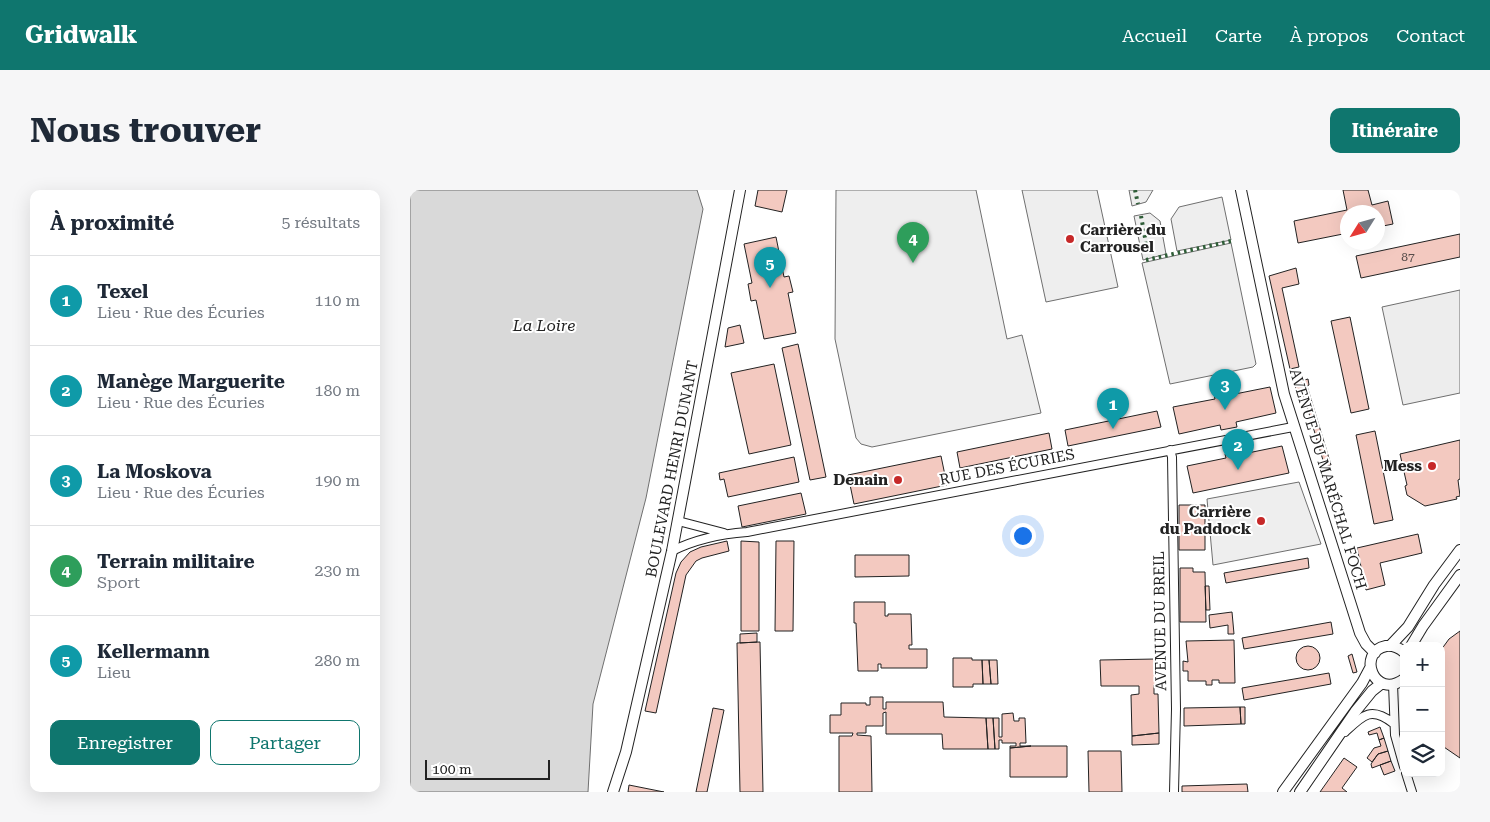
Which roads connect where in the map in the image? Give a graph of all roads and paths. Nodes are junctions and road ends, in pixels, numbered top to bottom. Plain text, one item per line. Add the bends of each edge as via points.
1 (740, 190) edge
2 (1241, 190) edge
3 (1294, 427) junction
4 (1170, 450) junction
5 (678, 520) junction
6 (726, 534) junction
7 (1460, 550) edge
8 (672, 551) junction
9 (1460, 575) edge
10 (1413, 642) edge
11 (1390, 646) junction
12 (1400, 649) edge
13 (1375, 653) junction
14 (1370, 668) junction
15 (1400, 681) edge
16 (1382, 683) junction
17 (1393, 684) junction
18 (1393, 723) junction
19 (1334, 742) junction
20 (626, 752) junction
21 (1400, 755) edge
22 (1407, 777) edge
23 (613, 792) edge
24 (621, 792) edge
25 (1174, 792) edge
26 (1283, 792) edge
27 (1300, 792) edge
28 (1412, 792) edge

1 - 5 main road, BOULEVARD HENRI DUNANT
2 - 3 main road, AVENUE DU MARÉCHAL FOCH via 1276,361
3 - 4 street, RUE DES ÉCURIES
3 - 13 main road, AVENUE DU MARÉCHAL FOCH via 1360,633
4 - 6 street, RUE DES ÉCURIES
4 - 25 street, AVENUE DU BREIL via 1176,709
5 - 6 street, RUE DES ÉCURIES
5 - 8 main road, BOULEVARD HENRI DUNANT
6 - 8 street, RUE DES ÉCURIES via 692,542
7 - 11 main road via 1408,627
8 - 20 main road, BOULEVARD HENRI DUNANT
9 - 10 main road
11 - 12 main road
11 - 13 main road
13 - 14 main road
14 - 16 main road
14 - 26 main road
15 - 17 main road
16 - 17 main road
16 - 19 main road via 1365,699
17 - 18 street
18 - 19 street via 1381,714 1369,714
18 - 21 street
19 - 27 main road
20 - 23 main road
20 - 24 main road
22 - 28 street

